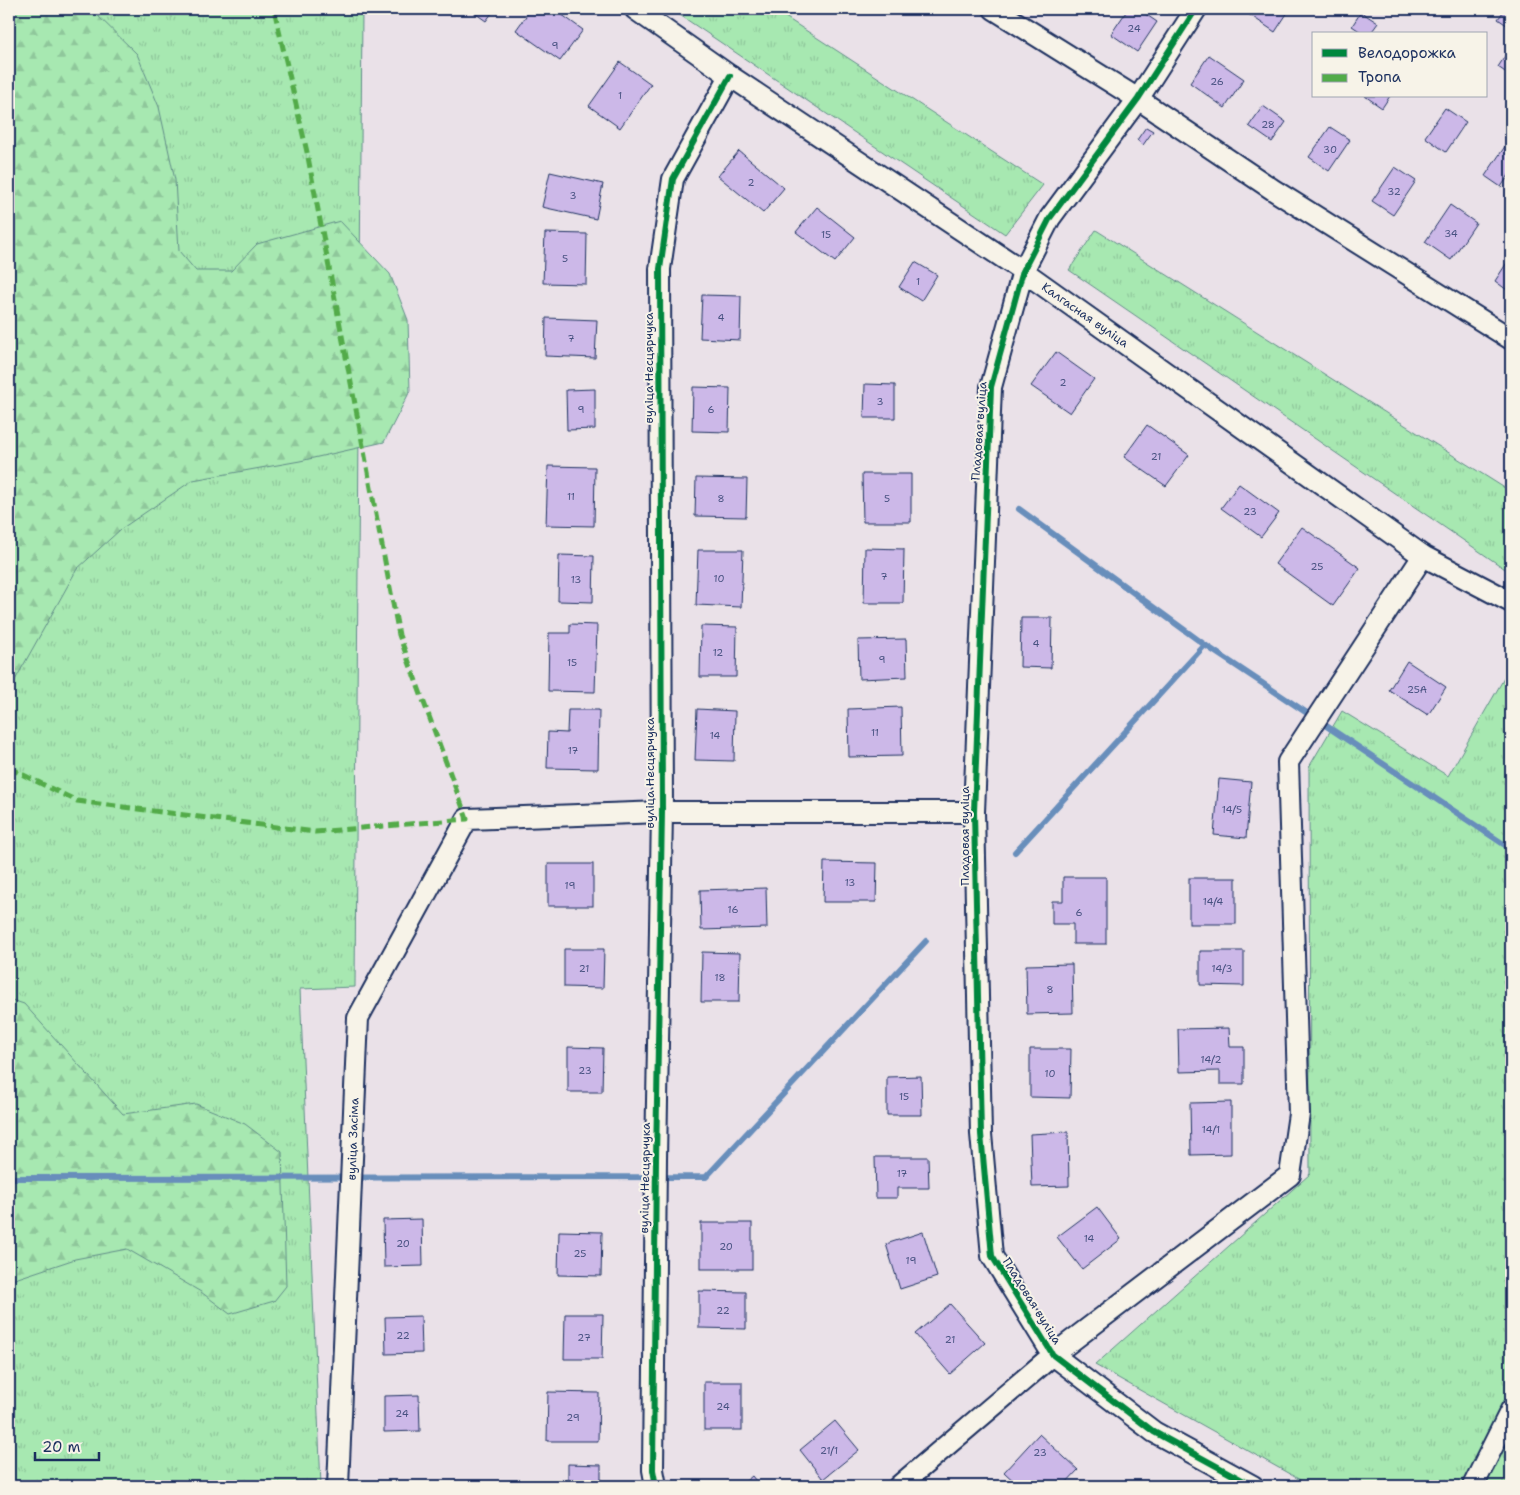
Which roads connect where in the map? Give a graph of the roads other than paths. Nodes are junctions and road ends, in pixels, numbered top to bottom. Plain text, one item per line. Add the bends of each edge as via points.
1 (635, 9) edge
2 (994, 9) edge
3 (1196, 9) edge
4 (730, 76) junction
5 (1138, 100) junction
6 (1022, 271) junction
7 (1511, 339) edge
8 (1423, 556) junction
9 (1511, 602) edge
10 (662, 812) junction
11 (974, 812) junction
12 (1053, 1355) junction
13 (1511, 1410) edge
14 (338, 1486) edge
15 (656, 1486) edge
16 (899, 1486) edge
17 (1253, 1486) edge
18 (1473, 1486) edge

1 - 4 street, Калгасная вуліца
2 - 5 street
3 - 5 street, Пладовая вуліца
4 - 6 street, Калгасная вуліца
4 - 10 street, вуліца Несцярчука via 673,179 660,269
5 - 6 street, Пладовая вуліца via 1050,218
5 - 7 street
6 - 8 street, Калгасная вуліца
6 - 11 street, Пладовая вуліца via 990,387
8 - 9 street, Калгасная вуліца
8 - 12 street via 1288,762 1299,1114 1290,1174
10 - 11 street
10 - 14 street, вуліца Засіма via 467,819 358,1018
10 - 15 street, вуліца Несцярчука via 653,1470
11 - 12 street, Пладовая вуліца via 982,1134 992,1256
12 - 16 street
12 - 17 street, Пладовая вуліца via 1154,1432
13 - 18 street

